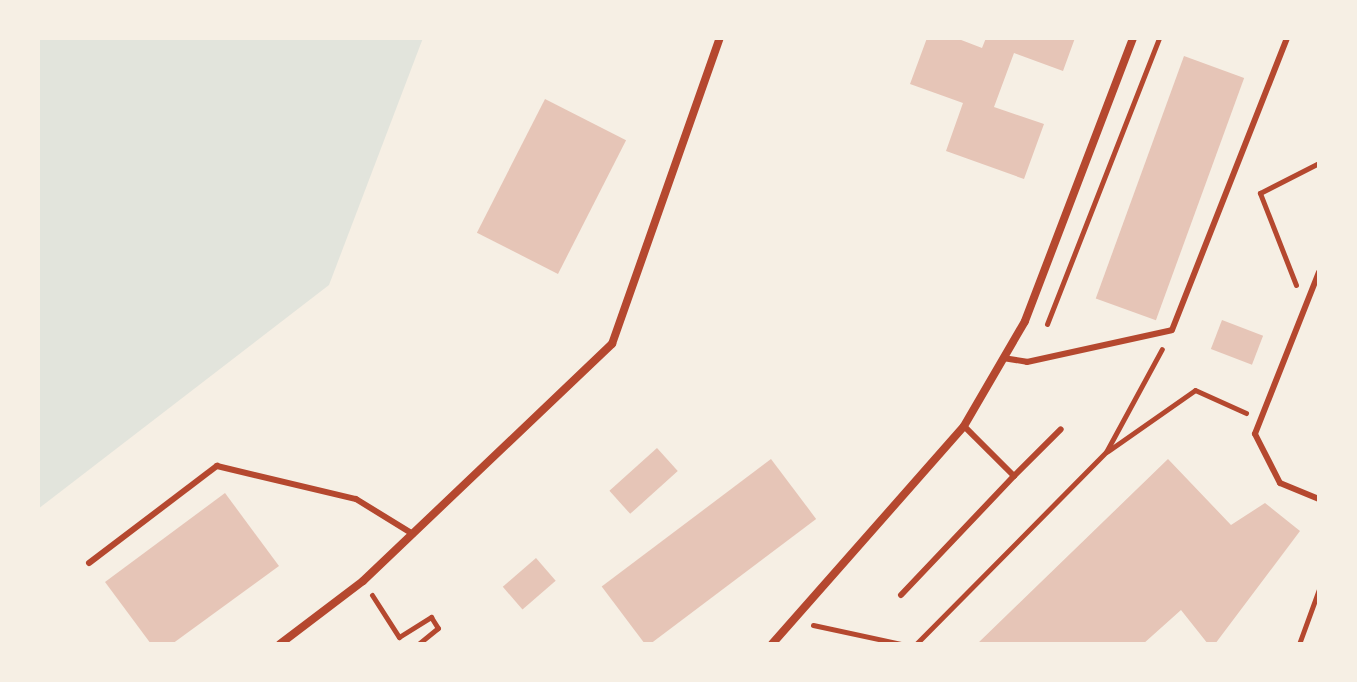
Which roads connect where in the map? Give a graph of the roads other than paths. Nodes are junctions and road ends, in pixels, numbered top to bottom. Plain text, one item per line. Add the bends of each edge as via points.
1 (720, 38) edge
2 (1133, 38) edge
3 (1287, 38) edge
4 (1319, 272) edge
5 (1003, 358) junction
6 (964, 426) junction
7 (1061, 429) dead end
8 (1014, 476) junction
9 (1319, 499) edge
10 (413, 534) junction
11 (89, 563) dead end
12 (901, 595) dead end
13 (280, 644) edge
14 (772, 644) edge

1 - 10 street via 612,344
2 - 5 street via 1025,321
3 - 5 lane via 1172,330 1027,362
4 - 9 lane via 1255,434 1280,483
5 - 6 street
6 - 8 lane
6 - 14 street
7 - 8 lane
8 - 12 lane
10 - 11 lane via 356,499 217,466
10 - 13 street via 363,581

